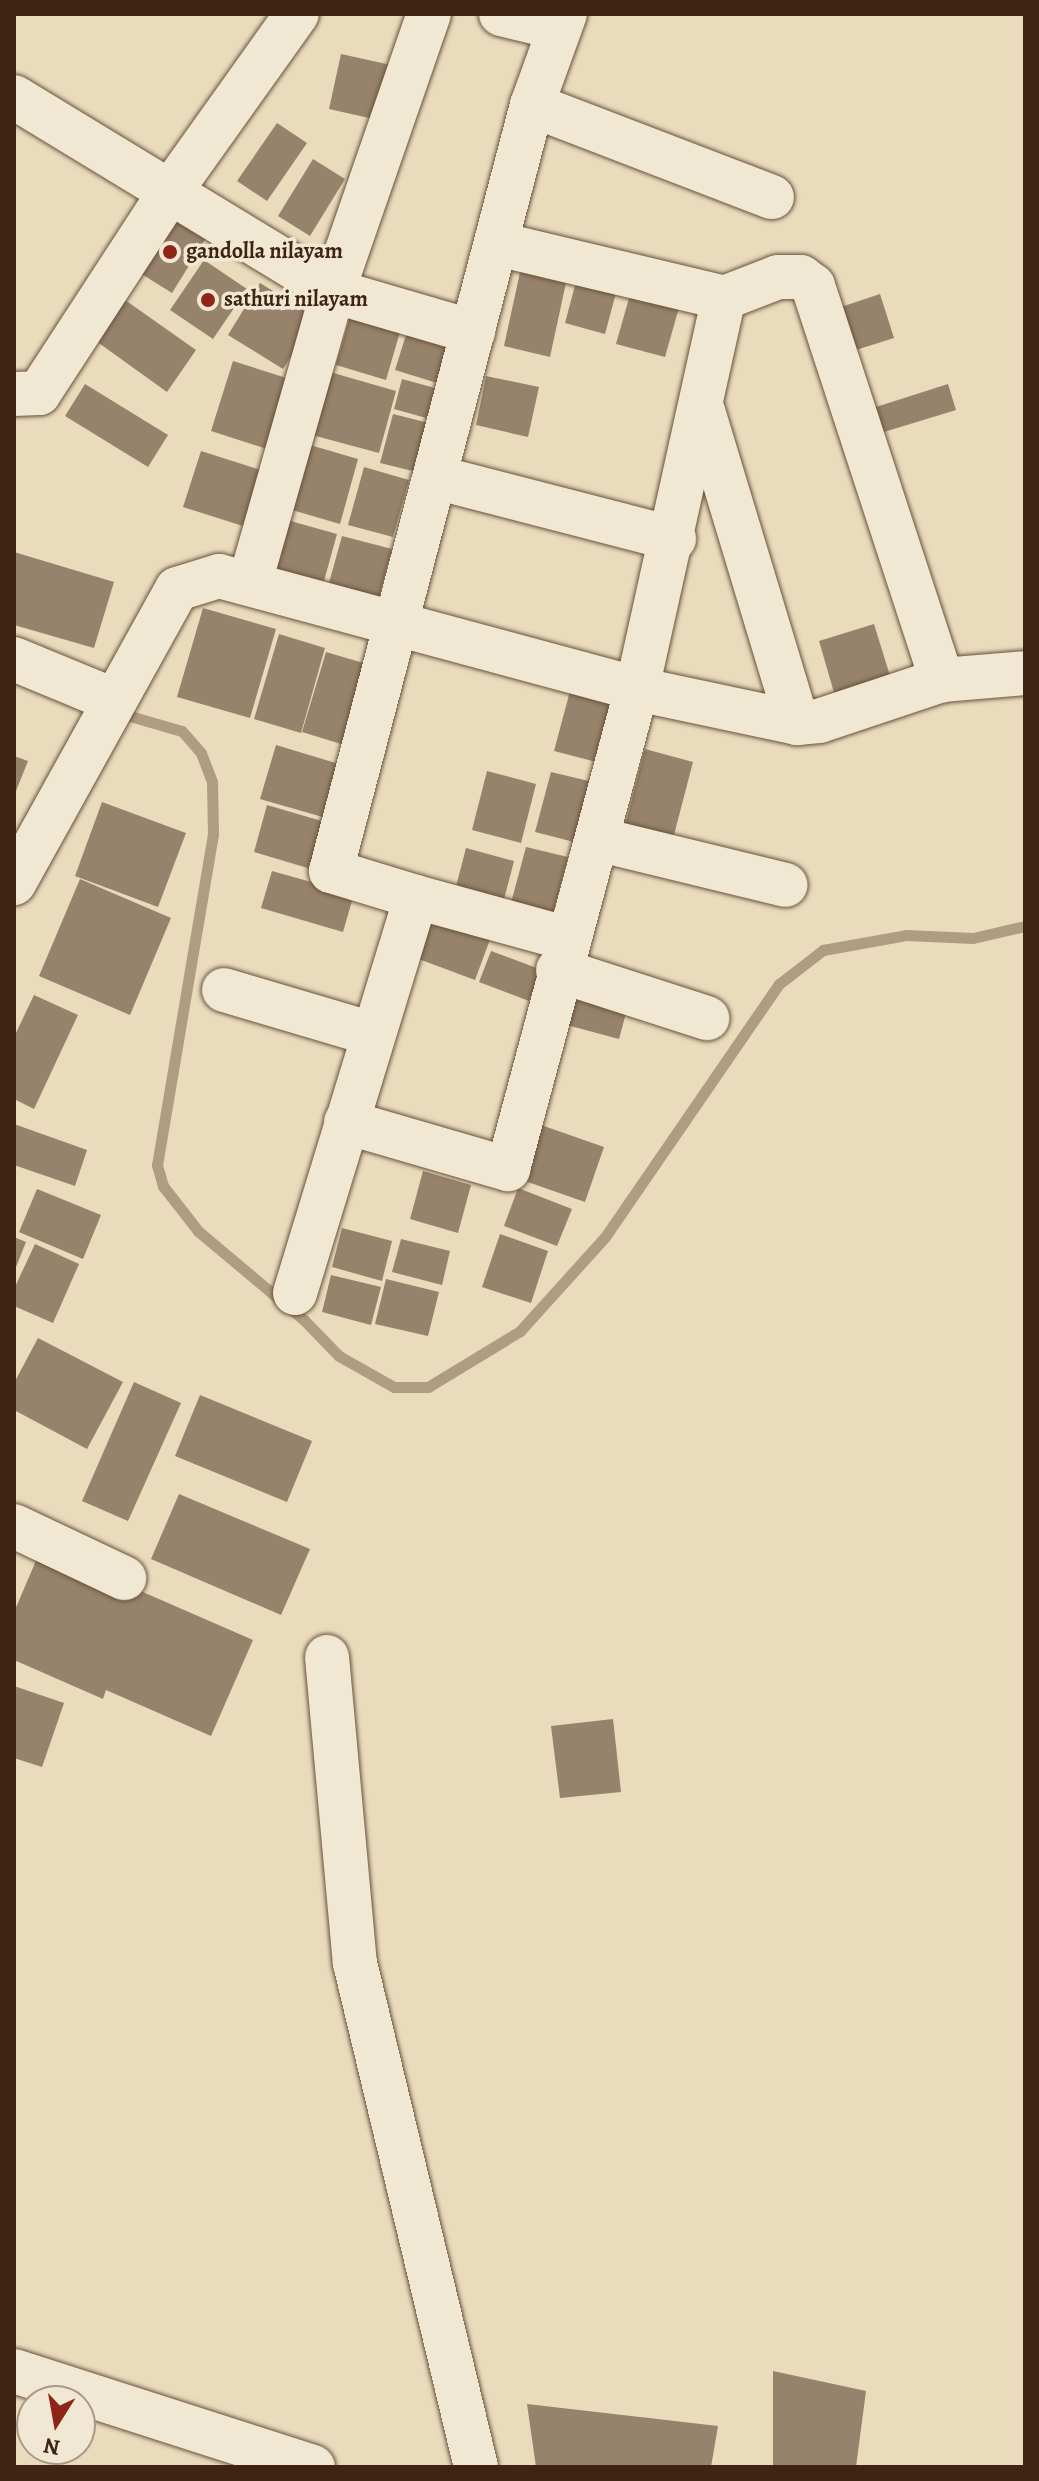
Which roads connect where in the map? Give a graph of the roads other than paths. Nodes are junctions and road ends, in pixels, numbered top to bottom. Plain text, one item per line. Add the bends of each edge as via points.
1 (297, 14) edge
2 (429, 14) edge
3 (501, 14) edge
4 (562, 21) edge
5 (14, 97) edge
6 (532, 105) junction
7 (172, 189) junction
8 (772, 197) dead end
9 (498, 244) junction
10 (333, 291) junction
11 (724, 298) junction
12 (473, 332) junction
13 (14, 394) edge
14 (702, 407) junction
15 (435, 477) junction
16 (674, 539) junction
17 (250, 582) junction
18 (393, 623) junction
19 (14, 659) edge
20 (1025, 673) edge
21 (942, 680) junction
22 (637, 689) junction
23 (113, 700) junction
24 (797, 723) junction
25 (597, 839) junction
26 (14, 883) edge
27 (785, 885) dead end
28 (416, 897) junction
29 (564, 954) junction
30 (224, 990) dead end
31 (707, 1018) dead end
32 (373, 1034) junction
33 (346, 1122) junction
34 (295, 1293) dead end
35 (14, 1526) edge
36 (124, 1578) dead end
37 (327, 1657) dead end
38 (14, 2371) edge
39 (313, 2467) edge
40 (476, 2467) edge

1 - 7 street
2 - 10 street
3 - 4 street
4 - 6 street
5 - 7 street
6 - 8 street
6 - 9 street
7 - 10 street
7 - 13 street via 39,393
9 - 11 street
9 - 12 street
10 - 12 street
10 - 17 street
11 - 14 street
11 - 21 street via 778,277 801,277 813,286
12 - 15 street
14 - 16 street
14 - 24 street
15 - 16 street
15 - 18 street
16 - 22 street
17 - 18 street
17 - 23 street via 219,576 177,589
18 - 22 street
18 - 28 street via 331,871
19 - 23 street
20 - 21 street
21 - 24 street via 819,721
22 - 24 street
22 - 25 street
23 - 26 street
25 - 27 street
25 - 29 street
28 - 29 street
28 - 32 street
29 - 31 street
29 - 33 street via 508,1169
30 - 32 street
32 - 33 street
33 - 34 street
35 - 36 street
37 - 40 street via 355,1963
38 - 39 street

